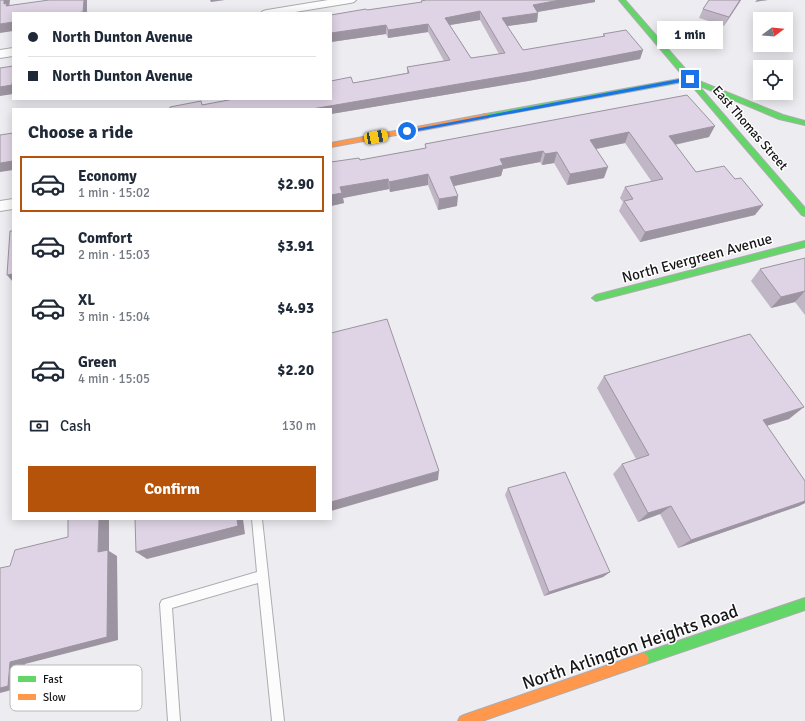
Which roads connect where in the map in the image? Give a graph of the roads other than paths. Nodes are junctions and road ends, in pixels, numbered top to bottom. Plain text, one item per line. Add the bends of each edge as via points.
1 (350, 0) edge
2 (622, 0) edge
3 (273, 12) edge
4 (12, 52) edge
5 (0, 54) edge
6 (690, 79) junction
7 (805, 124) edge
8 (332, 145) edge
9 (12, 204) edge
10 (0, 206) edge
11 (805, 213) edge
12 (805, 244) edge
13 (596, 298) dead end
14 (256, 520) edge
15 (264, 576) junction
16 (805, 604) edge
17 (174, 720) edge
18 (278, 721) edge
19 (464, 721) edge

1 - 3 street
2 - 6 street, East Thomas Street
4 - 5 street
6 - 7 street via 781,117
6 - 8 street
6 - 11 street, East Thomas Street
9 - 10 street
12 - 13 street, North Evergreen Avenue
14 - 15 lane
15 - 17 lane via 166,604
15 - 18 lane
16 - 19 street, North Arlington Heights Road

